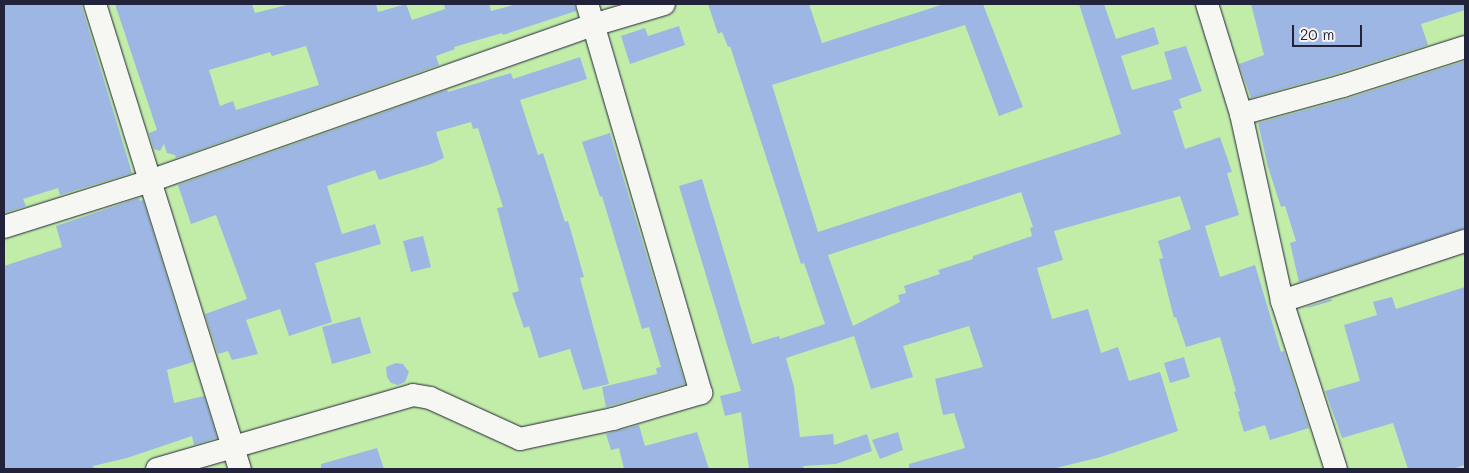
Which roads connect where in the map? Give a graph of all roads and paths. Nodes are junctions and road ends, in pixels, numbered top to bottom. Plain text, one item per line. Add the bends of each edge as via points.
1 (94, 4) edge
2 (587, 4) edge
3 (664, 4) edge
4 (1207, 4) edge
5 (593, 25) junction
6 (1465, 47) edge
7 (1241, 114) junction
8 (150, 181) junction
9 (4, 227) edge
10 (1465, 241) edge
11 (1282, 300) junction
12 (233, 447) junction
13 (157, 469) edge
14 (240, 469) edge
15 (1336, 469) edge

1 - 8 street
2 - 5 street
3 - 5 street
4 - 7 street
5 - 8 street
5 - 12 street via 701,393 613,419 520,439 430,398 413,395
6 - 7 street
7 - 11 street
8 - 9 street
8 - 12 street
10 - 11 street
11 - 15 street
12 - 13 street
12 - 14 street

